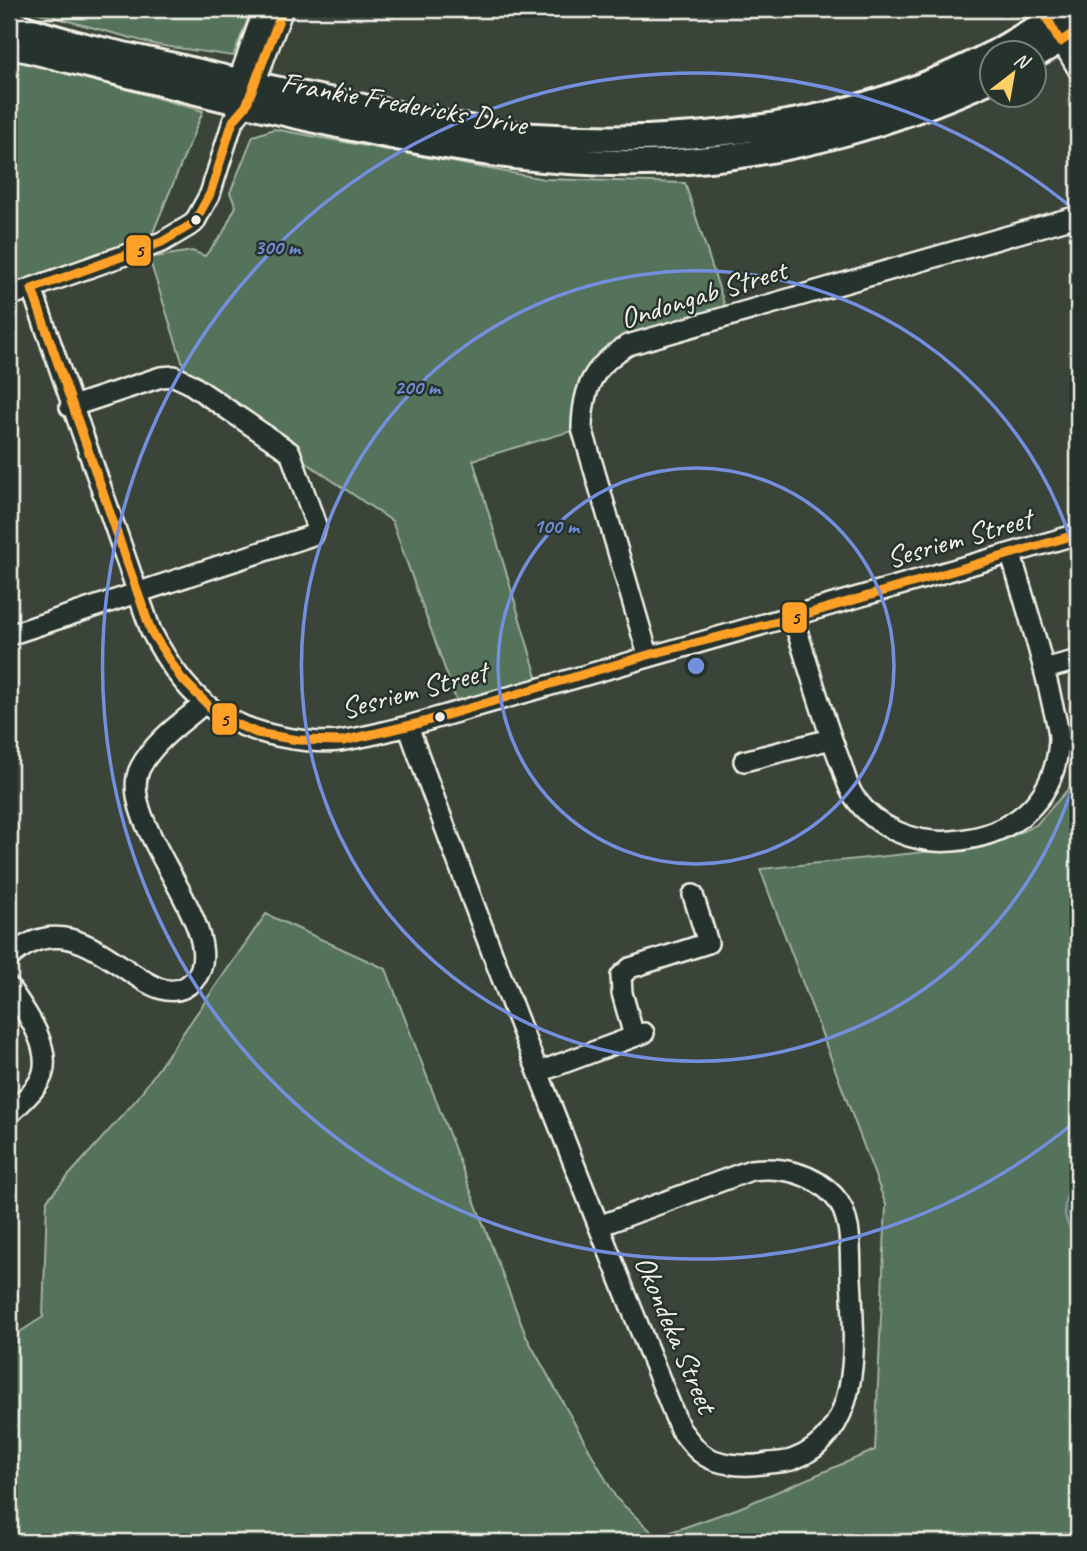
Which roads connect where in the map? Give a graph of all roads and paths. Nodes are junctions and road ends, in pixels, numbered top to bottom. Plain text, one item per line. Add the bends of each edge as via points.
1 (264, 9) edge
2 (283, 9) edge
3 (1069, 9) edge
4 (9, 22) edge
5 (1057, 26) edge
6 (1029, 38) edge
7 (9, 45) edge
8 (978, 61) edge
9 (1078, 69) edge
10 (978, 85) edge
11 (240, 99) junction
12 (1078, 216) edge
13 (32, 289) junction
14 (9, 296) edge
15 (70, 407) junction
16 (1078, 534) edge
17 (1011, 555) junction
18 (137, 594) junction
19 (793, 618) junction
20 (9, 635) edge
21 (648, 655) junction
22 (1078, 660) edge
23 (1044, 669) junction
24 (204, 704) junction
25 (408, 726) junction
26 (831, 739) junction
27 (744, 761) dead end
28 (694, 895) dead end
29 (9, 958) edge
30 (9, 986) edge
31 (539, 1072) junction
32 (9, 1115) edge
33 (599, 1226) junction

1 - 11 street
2 - 11 street
3 - 5 main road, Frankie Fredericks Drive
4 - 11 main road, Frankie Fredericks Drive
5 - 6 main road, Frankie Fredericks Drive
5 - 9 street
7 - 11 main road, Frankie Fredericks Drive
8 - 11 main road, Frankie Fredericks Drive via 874,102 750,128 669,137 533,136
10 - 11 main road, Frankie Fredericks Drive via 878,125 820,141 687,161 528,159 449,149
11 - 13 street via 210,194 194,223 162,242
12 - 21 street, Ondongab Street via 628,345 608,357 587,390 582,428
13 - 14 street
13 - 15 street, Sesriem Street
15 - 18 street, Sesriem Street
15 - 18 street via 174,376 282,445 298,469 316,525 313,535
16 - 17 street, Sesriem Street
17 - 19 street, Sesriem Street
17 - 23 street
18 - 20 street
18 - 24 street, Sesriem Street via 162,652
19 - 21 street, Sesriem Street
19 - 26 street
21 - 25 street, Sesriem Street
22 - 23 street
23 - 26 street via 1059,736 1054,773 1033,808 992,833 926,842 894,831 854,797
24 - 25 street, Sesriem Street via 220,717 257,733 298,740 343,741
24 - 29 street via 167,733 141,767 136,782 141,808 204,943 201,970 192,982 167,990 86,944 65,938 48,936 25,943
25 - 31 street, Okondeka Street
26 - 27 street
28 - 31 street via 710,951 630,968 621,976 622,993 639,1035
30 - 32 street via 38,1036 45,1059 40,1081
31 - 33 street, Okondeka Street
33 - 33 street, Okondeka Street via 680,1429 702,1454 729,1464 755,1465 794,1459 822,1441 843,1408 853,1371 848,1228 836,1198 819,1182 795,1172 751,1170

